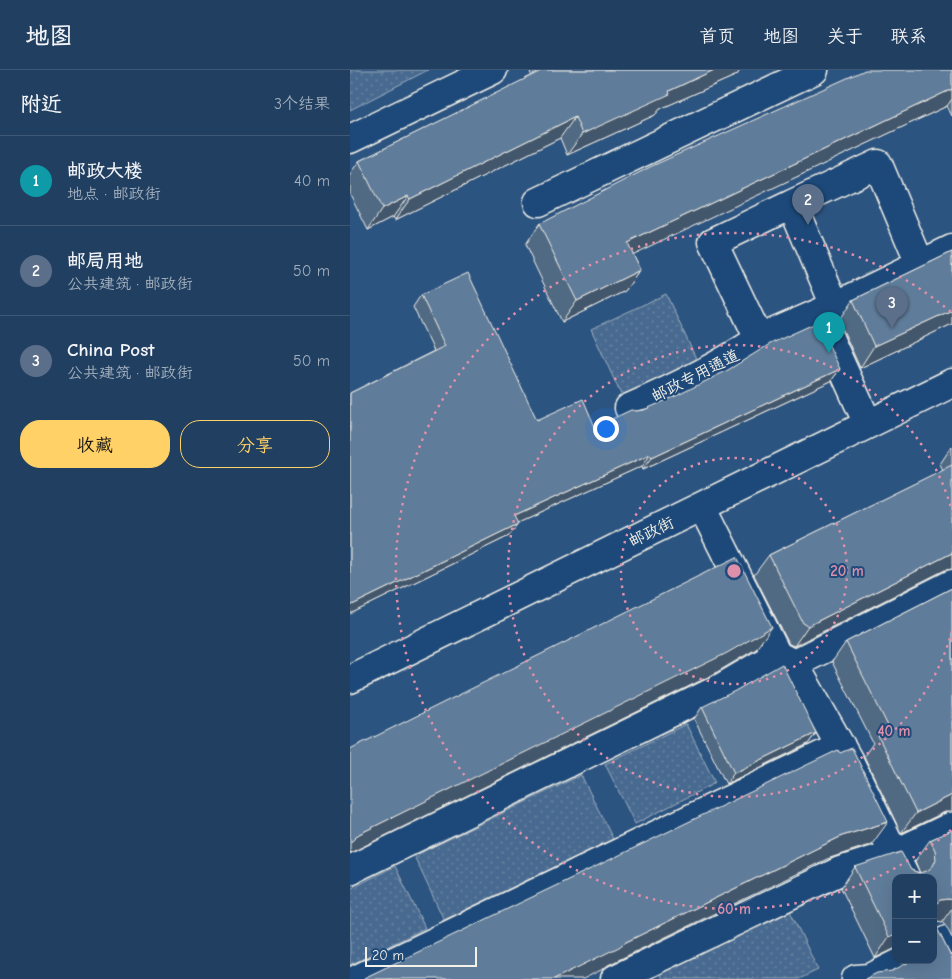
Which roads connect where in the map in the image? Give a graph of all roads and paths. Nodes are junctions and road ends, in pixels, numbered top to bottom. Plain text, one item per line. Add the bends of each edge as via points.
1 (493, 70) edge
2 (814, 70) edge
3 (350, 139) edge
4 (538, 202) dead end
5 (792, 204) junction
6 (952, 249) edge
7 (920, 264) junction
8 (826, 310) junction
9 (759, 339) junction
10 (952, 383) edge
11 (629, 408) dead end
12 (868, 424) junction
13 (702, 506) junction
14 (952, 584) edge
15 (786, 660) junction
16 (350, 679) edge
17 (841, 746) junction
18 (952, 826) edge
19 (894, 854) junction
20 (350, 870) edge
21 (904, 874) edge
22 (898, 964) edge
23 (357, 979) edge
24 (615, 979) edge
25 (856, 979) edge

1 - 3 street
2 - 4 street
5 - 7 street via 878,164
5 - 8 street
5 - 9 street via 713,242
6 - 7 street, 邮政专用通道
7 - 8 street, 邮政专用通道
8 - 9 street, 邮政专用通道
8 - 12 street
9 - 11 street, 邮政专用通道 via 734,357 691,380
10 - 12 street, 邮政街
12 - 13 street, 邮政街
13 - 15 street
13 - 16 street, 邮政街
14 - 15 street
15 - 17 street
15 - 20 street via 719,689
17 - 19 street
17 - 23 street
18 - 19 street
19 - 21 street
19 - 24 street via 840,871
22 - 25 street via 870,978

